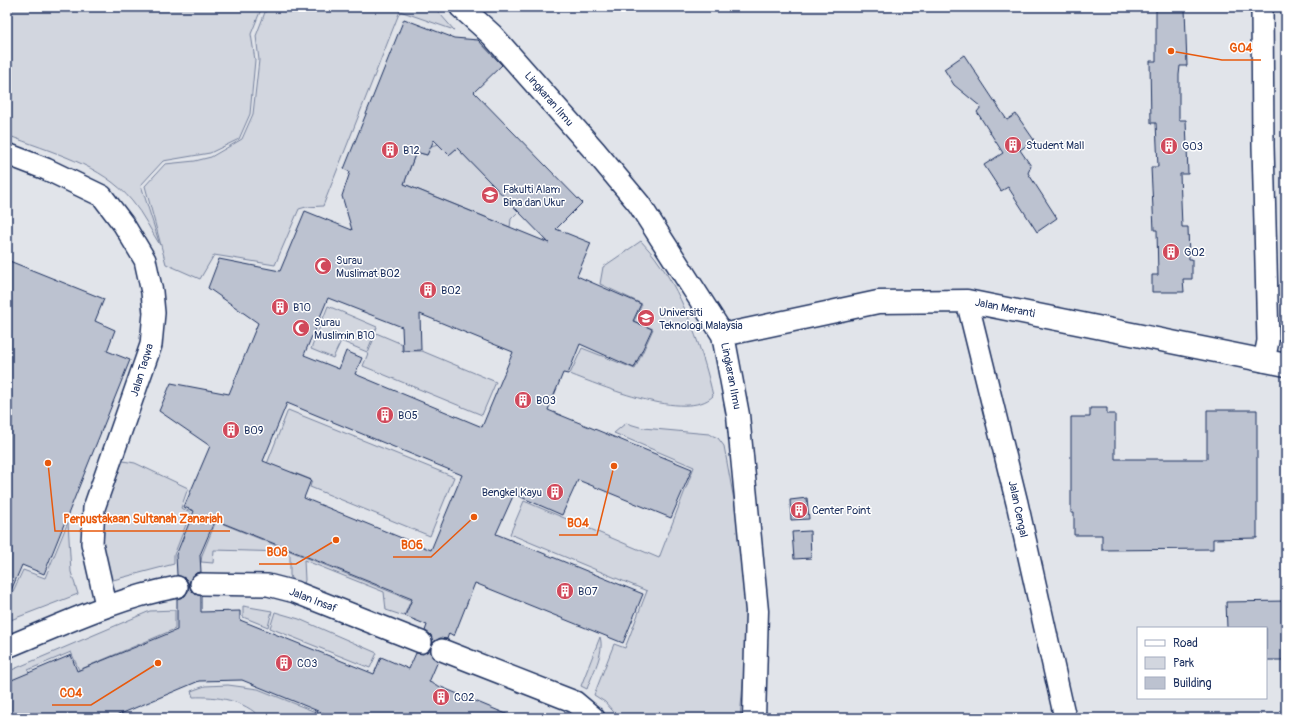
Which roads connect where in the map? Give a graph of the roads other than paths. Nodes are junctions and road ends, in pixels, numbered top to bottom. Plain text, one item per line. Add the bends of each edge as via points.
1 (461, 7) edge
2 (1262, 7) edge
3 (7, 154) edge
4 (967, 301) junction
5 (723, 334) junction
6 (1264, 361) junction
7 (1286, 365) edge
8 (201, 584) dead end
9 (177, 587) dead end
10 (106, 605) junction
11 (421, 642) dead end
12 (7, 647) edge
13 (442, 650) dead end
14 (594, 718) edge
15 (754, 718) edge
16 (1065, 718) edge

1 - 5 street, Lingkaran Ilmu via 519,65 639,204
2 - 6 street via 1268,341
3 - 10 street, Jalan Taqwa via 46,169 102,196 124,225 145,260 148,273 154,313 151,345 94,508 92,543
4 - 5 street, Jalan Meranti via 878,302
4 - 6 street, Jalan Meranti
4 - 16 street, Jalan Cengal via 1017,503
5 - 15 street, Lingkaran Ilmu via 738,415 757,611
6 - 7 street, Jalan Meranti
8 - 11 street, Jalan Insaf via 268,584 296,592
9 - 10 street via 153,591
10 - 12 street
13 - 14 street via 575,702

